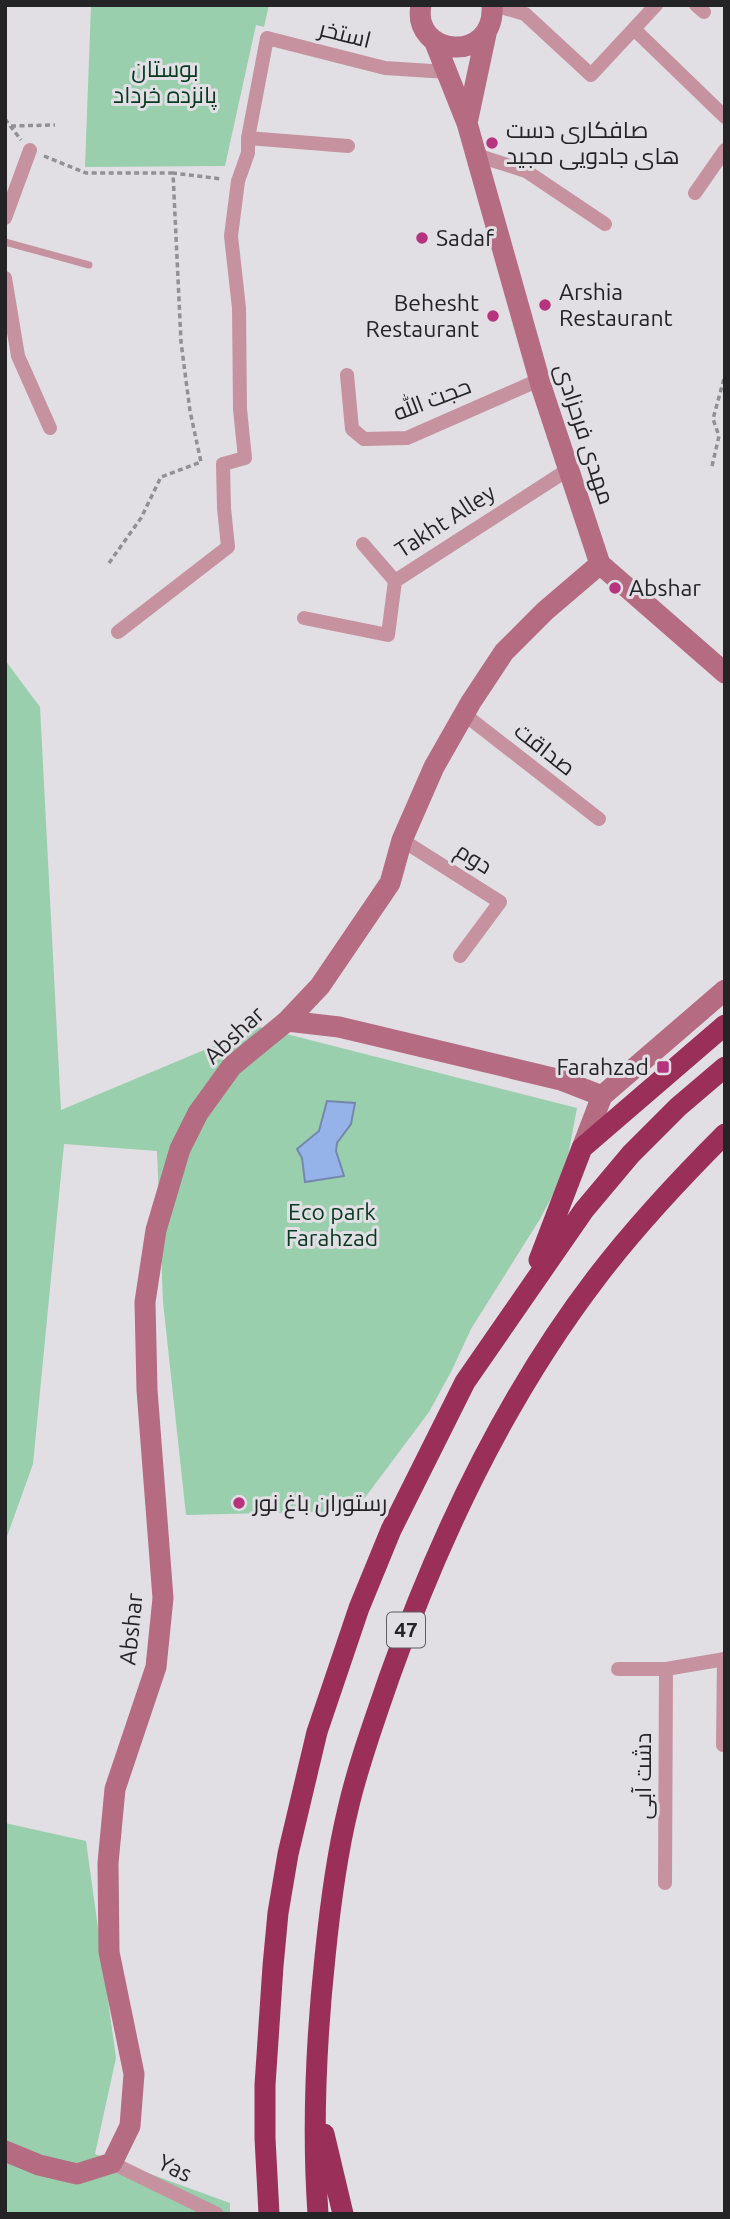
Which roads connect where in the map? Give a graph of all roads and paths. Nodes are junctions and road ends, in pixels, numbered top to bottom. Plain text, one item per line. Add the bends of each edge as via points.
1 (421, 5) edge
2 (493, 5) edge
3 (656, 5) edge
4 (635, 30) junction
5 (486, 34) junction
6 (434, 40) junction
7 (447, 72) junction
8 (725, 117) edge
9 (5, 119) edge
10 (467, 123) junction
11 (55, 125) dead end
12 (11, 126) junction
13 (248, 138) junction
14 (348, 146) dead end
15 (30, 150) junction
16 (725, 150) edge
17 (475, 155) junction
18 (173, 173) junction
19 (238, 181) junction
20 (695, 193) dead end
21 (5, 218) edge
22 (605, 224) dead end
23 (5, 242) edge
24 (89, 265) dead end
25 (5, 278) edge
26 (347, 375) dead end
27 (725, 375) edge
28 (539, 380) junction
29 (50, 428) dead end
30 (712, 467) dead end
31 (569, 469) junction
32 (363, 544) dead end
33 (109, 564) dead end
34 (600, 564) junction
35 (396, 581) junction
36 (304, 618) dead end
37 (118, 632) dead end
38 (725, 673) edge
39 (464, 715) junction
40 (599, 819) dead end
41 (402, 840) junction
42 (460, 956) dead end
43 (725, 990) edge
44 (287, 1021) junction
45 (725, 1025) edge
46 (725, 1068) edge
47 (602, 1096) junction
48 (725, 1134) edge
49 (582, 1148) junction
50 (527, 1292) junction
51 (724, 1659) edge
52 (618, 1669) dead end
53 (666, 1669) junction
54 (723, 1745) edge
55 (665, 1883) dead end
56 (316, 2101) junction
57 (5, 2151) edge
58 (112, 2163) junction
59 (217, 2214) edge
60 (269, 2214) edge
61 (318, 2214) edge
62 (343, 2214) edge

1 - 6 street, مهدی فرحزادی via 421,22
2 - 4 street via 525,14 592,75
2 - 5 street
3 - 4 street
4 - 8 street
5 - 6 street via 467,47 444,46
5 - 10 street
6 - 7 street, مهدی فرحزادی
7 - 10 street, مهدی فرحزادی
7 - 13 street, استخر via 385,68 268,38
9 - 12 path
10 - 17 street, مهدی فرحزادی
11 - 12 path
12 - 15 path
13 - 14 street
13 - 19 street
15 - 18 path via 86,173
15 - 21 street
16 - 20 street
17 - 22 street via 526,171
17 - 28 street, مهدی فرحزادی
18 - 19 path
18 - 33 path via 181,341 201,462 161,477 141,518
19 - 37 street via 230,236 239,308 245,458 223,464 228,547
23 - 24 lane
25 - 29 street via 18,356
26 - 28 street, حجت الله via 352,429 364,439 407,438
27 - 30 path via 713,419 719,436
28 - 31 street, مهدی فرحزادی
31 - 34 street, مهدی فرحزادی
31 - 35 street, Takht Alley
32 - 35 street
34 - 38 street
34 - 39 street, Abshar via 504,652
35 - 36 street, Takht Alley via 388,635
39 - 40 street, صداقت
39 - 41 street, Abshar via 433,767
41 - 42 street, دوم via 500,902
41 - 44 street, Abshar via 390,883 320,986
43 - 47 street
44 - 47 street, Abshar via 339,1027 561,1080
44 - 58 street, Abshar via 232,1066 198,1113 180,1149 156,1230 145,1302 163,1598 156,1667 115,1789 108,1863 109,1952 134,2074 130,2126
45 - 49 highway
46 - 50 highway, 47 via 631,1154 584,1210
47 - 49 street
48 - 56 highway, 47 via 641,1223 544,1353 462,1500 407,1627 367,1742 333,1882 316,2053
49 - 50 highway
50 - 60 highway, 47 via 466,1382 391,1531 317,1732 288,1854 273,1966 265,2085
51 - 53 street
51 - 54 street
52 - 53 street
53 - 55 street, دشت آبی
56 - 61 highway, 47
56 - 62 highway
57 - 58 street via 77,2174
58 - 59 street, Yas

